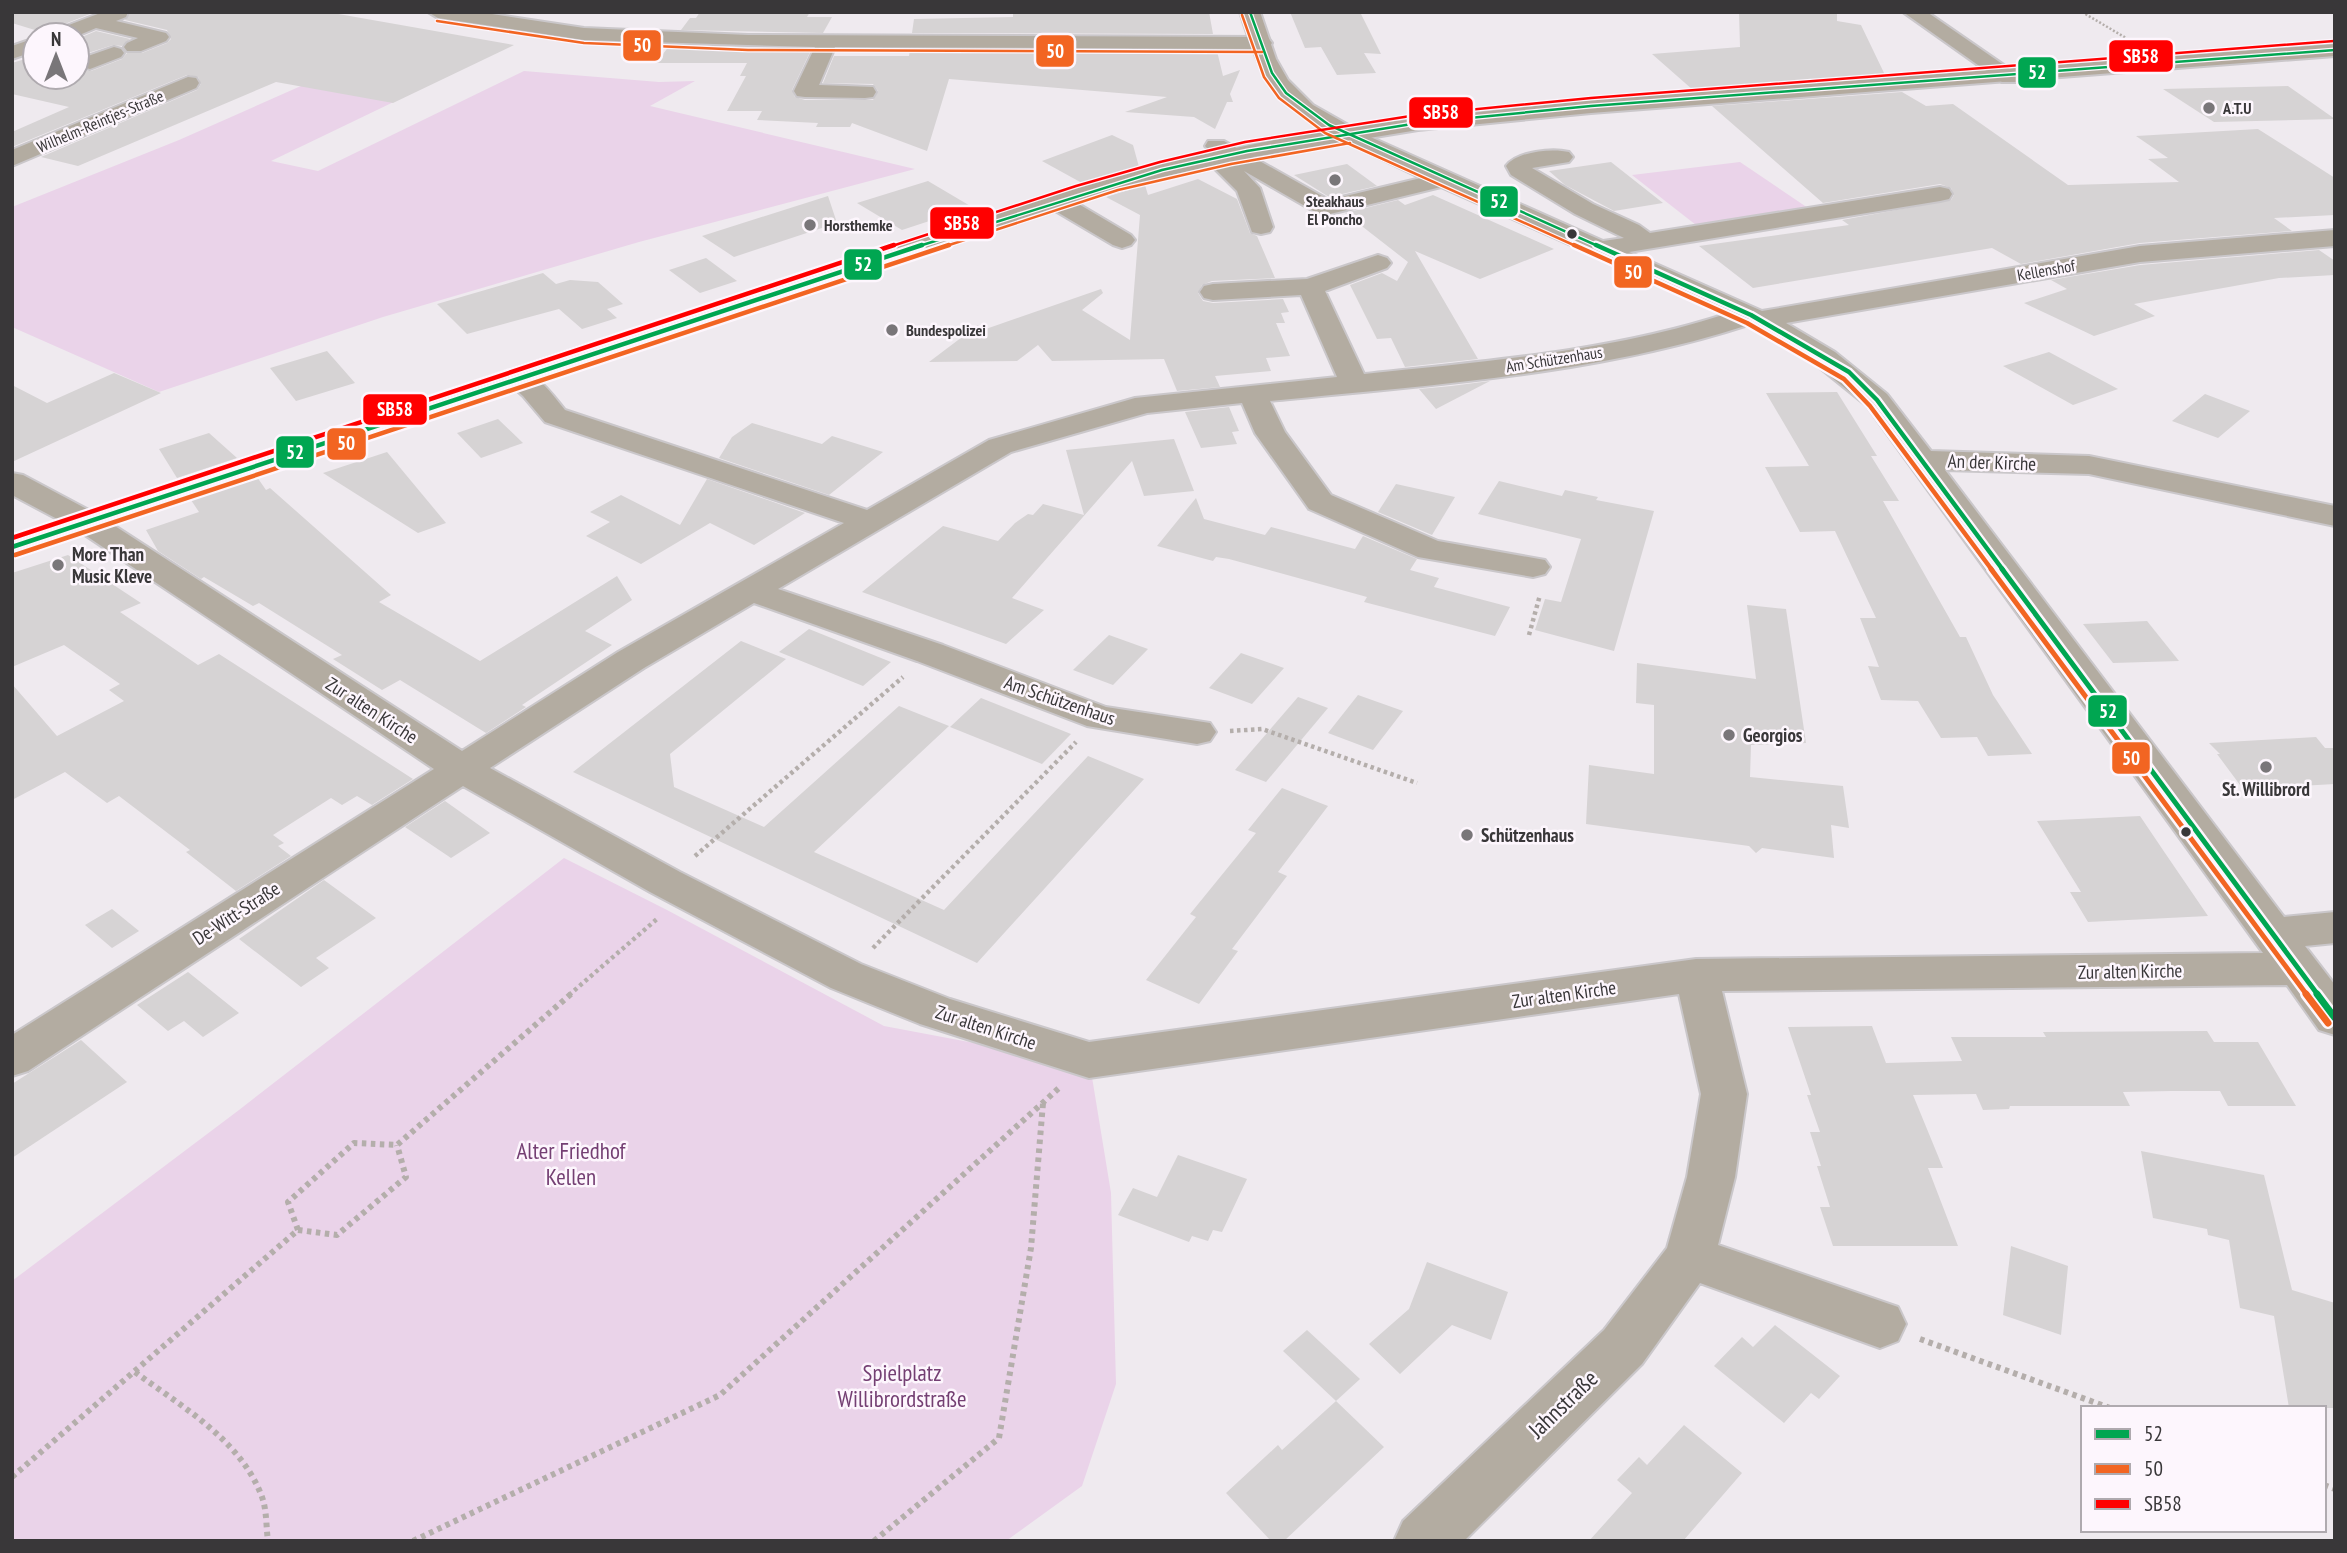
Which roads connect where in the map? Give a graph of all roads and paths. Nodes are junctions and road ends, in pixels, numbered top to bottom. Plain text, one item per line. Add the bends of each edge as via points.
1 (121, 12) edge
2 (438, 12) edge
3 (1250, 12) edge
4 (1913, 12) edge
5 (2082, 12) edge
6 (95, 22) junction
7 (761, 22) dead end
8 (91, 23) edge
9 (2129, 40) dead end
10 (748, 41) junction
11 (828, 41) junction
12 (1262, 43) junction
13 (2335, 50) edge
14 (91, 63) edge
15 (2010, 77) junction
16 (188, 83) dead end
17 (865, 92) dead end
18 (1396, 127) junction
19 (1348, 134) junction
20 (1220, 153) junction
21 (1396, 157) junction
22 (1561, 157) dead end
23 (12, 159) edge
24 (1444, 179) junction
25 (1940, 194) dead end
26 (1056, 201) junction
27 (1653, 215) dead end
28 (1613, 222) junction
29 (1261, 227) dead end
30 (2335, 238) edge
31 (1122, 240) dead end
32 (1645, 242) junction
33 (1601, 249) junction
34 (1378, 263) dead end
35 (1310, 287) junction
36 (1213, 292) dead end
37 (1755, 317) junction
38 (518, 379) junction
39 (1354, 384) junction
40 (1252, 393) junction
41 (1920, 460) junction
42 (12, 482) edge
43 (2335, 516) edge
44 (870, 521) junction
45 (87, 523) junction
46 (12, 547) edge
47 (1534, 567) dead end
48 (751, 591) junction
49 (930, 653) junction
50 (1100, 718) junction
51 (1197, 732) joint
52 (460, 768) junction
53 (1417, 783) dead end
54 (676, 888) junction
55 (2335, 927) edge
56 (2275, 934) junction
57 (2300, 969) junction
58 (1696, 975) junction
59 (846, 976) junction
60 (2335, 1018) edge
61 (12, 1058) edge
62 (1089, 1060) junction
63 (1043, 1103) junction
64 (397, 1145) junction
65 (298, 1230) junction
66 (1690, 1257) junction
67 (1880, 1324) joint
68 (135, 1372) junction
69 (2105, 1406) edge
70 (12, 1477) edge
71 (268, 1541) edge
72 (413, 1541) edge
73 (874, 1541) edge
74 (1423, 1541) edge

1 - 6 street
2 - 10 street via 584,34
3 - 12 main road
4 - 15 street
5 - 9 path
6 - 8 street
6 - 14 street via 159,37
7 - 10 street
10 - 11 street
11 - 12 street via 988,32
11 - 17 street via 805,91
12 - 19 main road via 1272,73 1286,93
13 - 15 main road
15 - 18 main road via 1615,104
16 - 23 street, Wilhelm-Reintjes-Straße
18 - 19 main road
18 - 21 street via 1391,141
19 - 20 main road
19 - 21 street
20 - 24 street via 1326,208
20 - 26 main road
20 - 29 street via 1248,188
21 - 24 street
22 - 28 street via 1525,162 1519,170
24 - 33 street
25 - 32 street
26 - 31 street
26 - 38 main road
27 - 28 street
28 - 32 street
30 - 37 street, Kellenshof via 2140,254
32 - 33 street
33 - 37 street
34 - 35 street
35 - 36 street
35 - 39 street
37 - 39 street, Am Schützenhaus via 1689,335 1547,362
37 - 41 street via 1849,372 1877,400
38 - 44 street via 555,416
38 - 45 main road
39 - 40 street, Am Schützenhaus
40 - 44 street, Am Schützenhaus via 1145,404 1000,446
40 - 47 street via 1270,433 1320,502 1430,550
41 - 43 street, An der Kirche via 2089,465
41 - 56 street, An der Kirche
42 - 45 street, Zur alten Kirche
44 - 48 street, Am Schützenhaus
45 - 46 main road
45 - 52 street, Zur alten Kirche
48 - 49 street, Am Schützenhaus
48 - 52 street, Am Schützenhaus
49 - 50 street, Am Schützenhaus
49 - 54 path
50 - 51 street, Am Schützenhaus
50 - 59 path
51 - 53 path via 1262,729
52 - 54 street, Zur alten Kirche
52 - 61 street, De-Witt-Straße
54 - 59 street, Zur alten Kirche
54 - 64 path
55 - 56 street
56 - 57 street, An der Kirche
57 - 58 street, Zur alten Kirche
57 - 60 street, An der Kirche
58 - 62 street, Zur alten Kirche
58 - 66 street, Jahnstraße via 1724,1094 1711,1177
59 - 62 street, Zur alten Kirche via 936,1012
62 - 63 path
63 - 72 path via 720,1395
63 - 73 path via 1031,1248 999,1438
64 - 65 path via 354,1143 288,1202
64 - 65 path via 406,1177 337,1235
65 - 68 path
66 - 67 street
66 - 74 street, Jahnstraße via 1623,1347
67 - 69 path
68 - 70 path
68 - 71 path via 244,1460 263,1498

